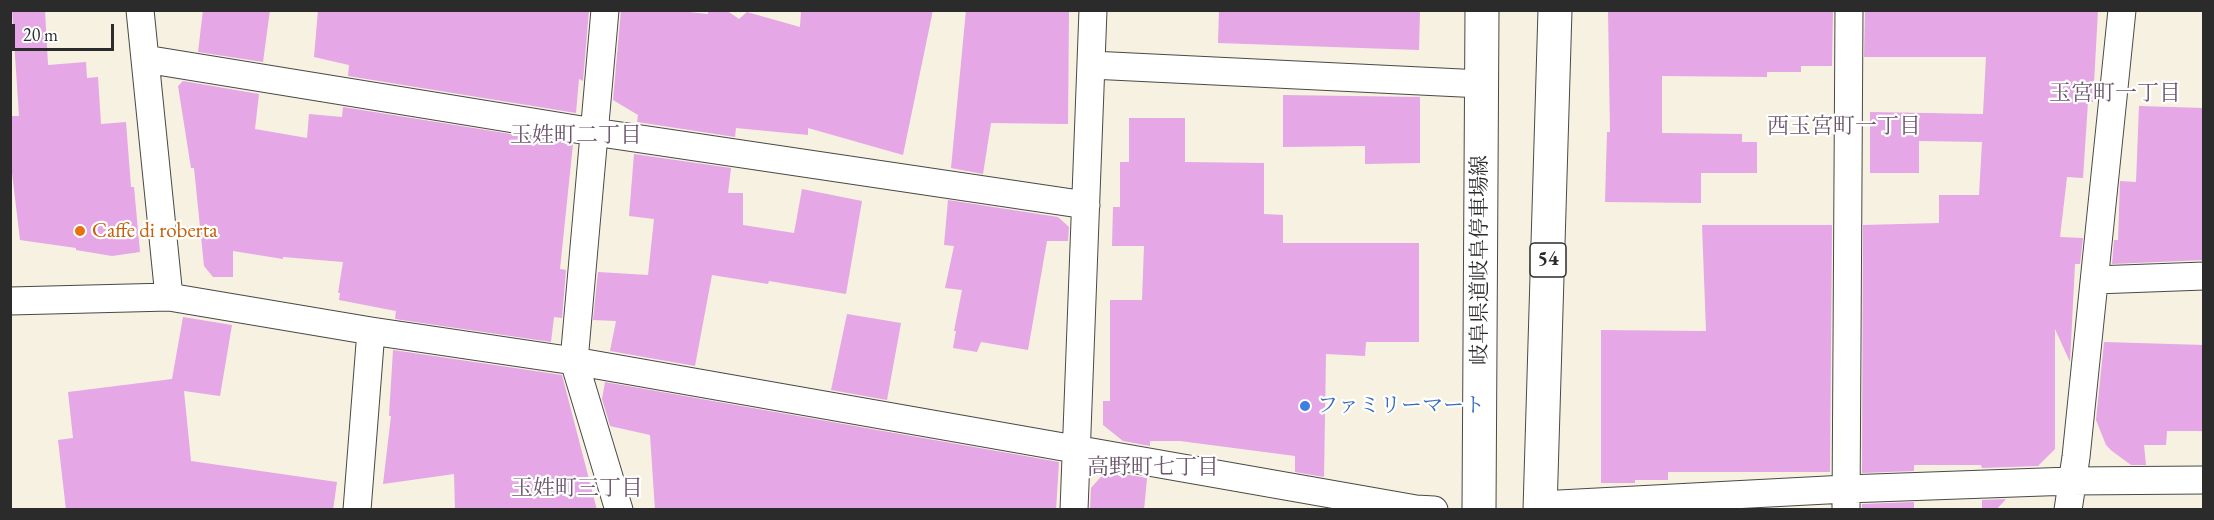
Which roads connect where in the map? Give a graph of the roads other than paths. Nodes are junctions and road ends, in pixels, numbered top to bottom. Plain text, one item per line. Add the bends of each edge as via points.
1 (140, 10) edge
2 (605, 10) edge
3 (1093, 10) edge
4 (1482, 10) edge
5 (1556, 10) edge
6 (1849, 10) edge
7 (2122, 10) edge
8 (145, 59) junction
9 (1091, 65) junction
10 (1482, 84) junction
11 (594, 132) junction
12 (1086, 205) junction
13 (2204, 276) edge
14 (2095, 280) junction
15 (169, 297) junction
16 (10, 301) edge
17 (371, 332) junction
18 (574, 361) junction
19 (1077, 449) junction
20 (2204, 480) edge
21 (2071, 481) junction
22 (1846, 499) edge
23 (1540, 507) edge
24 (357, 510) edge
25 (619, 510) edge
26 (1074, 510) edge
27 (1434, 510) edge
28 (1479, 510) edge
29 (2068, 510) edge

1 - 8 street
2 - 11 street
3 - 9 street
4 - 10 main road, 岐阜県道岐阜停車場線
5 - 23 main road, 54
6 - 22 street
7 - 14 street
8 - 11 street
8 - 15 street
9 - 10 street
9 - 12 street
10 - 28 main road, 岐阜県道岐阜停車場線
11 - 12 street
11 - 18 street
12 - 19 street
13 - 14 street
14 - 21 street
15 - 16 street
15 - 17 street
17 - 18 street
17 - 24 street
18 - 19 street
18 - 25 street
19 - 26 street
19 - 27 street
20 - 21 street
21 - 22 street
21 - 29 street
22 - 23 street

